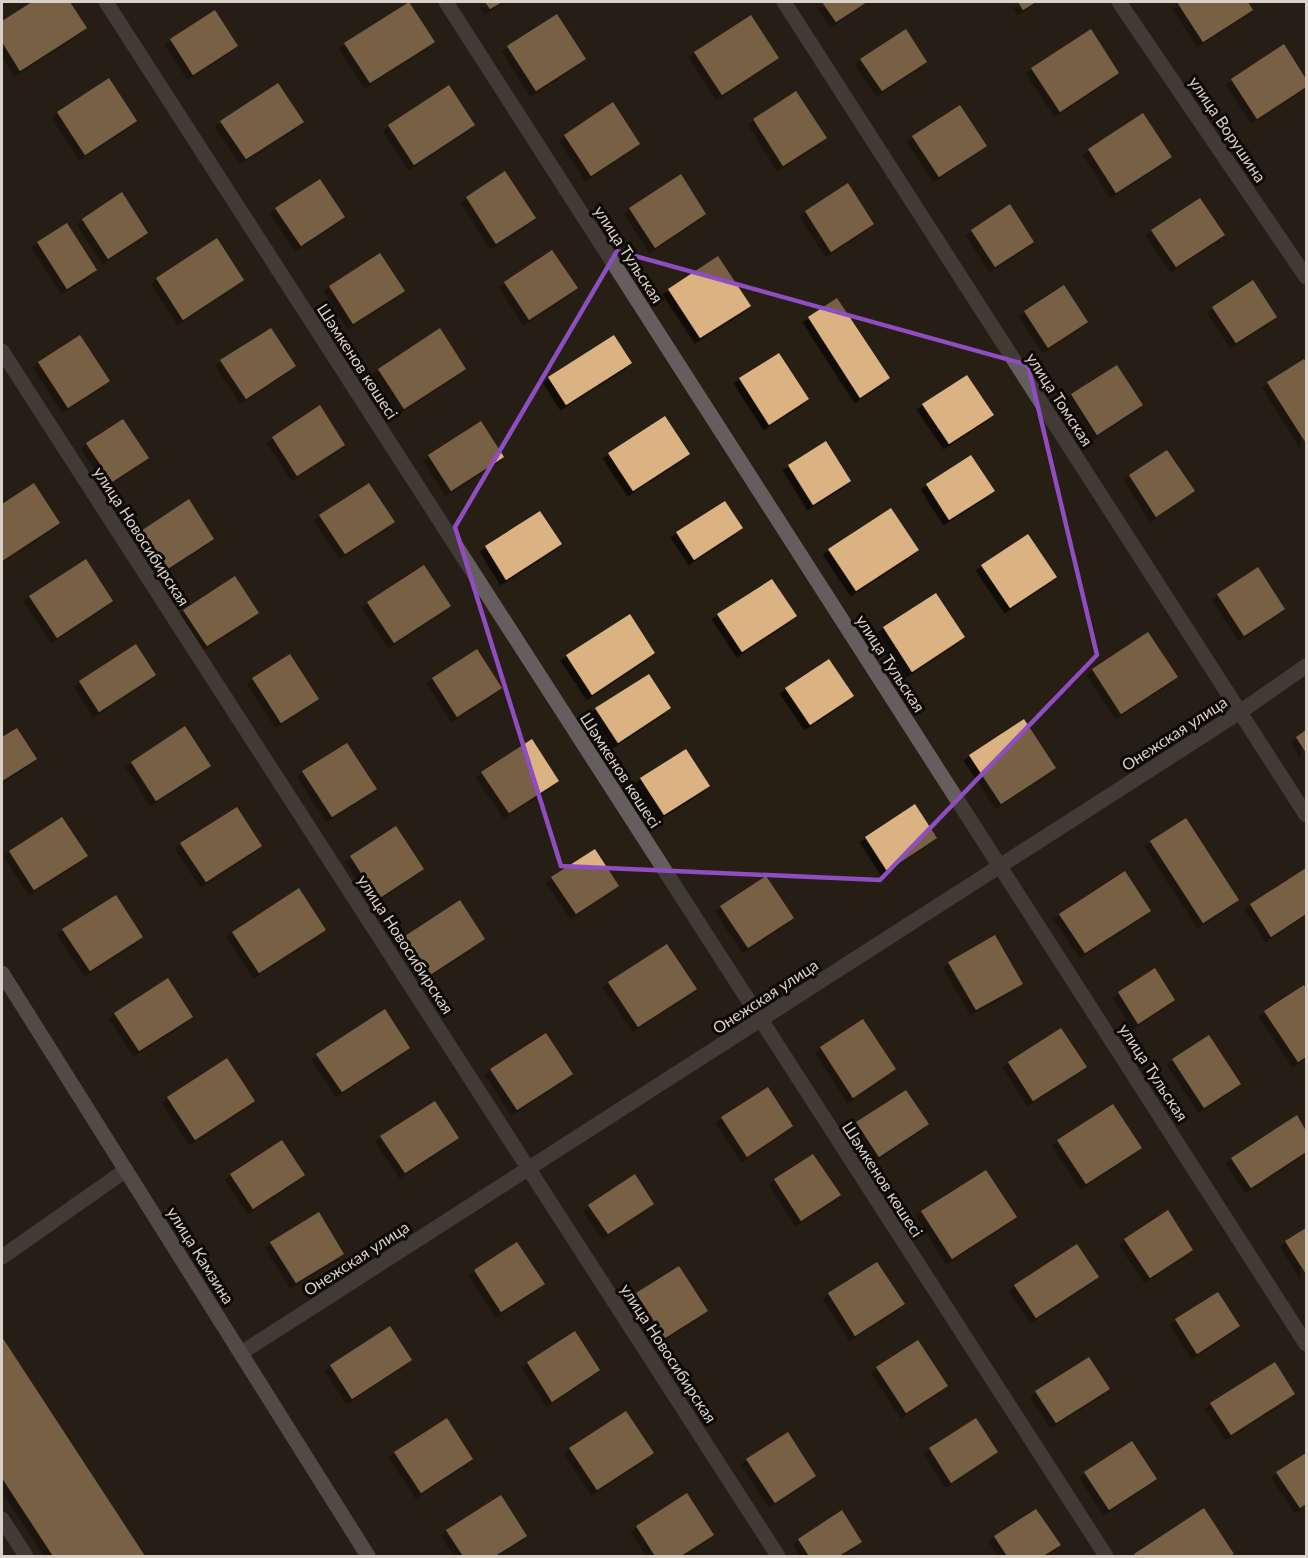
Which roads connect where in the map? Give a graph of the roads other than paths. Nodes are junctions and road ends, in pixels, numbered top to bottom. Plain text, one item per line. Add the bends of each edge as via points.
1 (106, 2) edge
2 (446, 2) edge
3 (784, 2) edge
4 (1119, 2) edge
5 (1306, 277) edge
6 (2, 351) edge
7 (1306, 666) edge
8 (1240, 712) junction
9 (1306, 815) edge
10 (1000, 866) junction
11 (2, 973) edge
12 (760, 1021) junction
13 (529, 1168) junction
14 (126, 1170) junction
15 (2, 1257) edge
16 (1306, 1344) edge
17 (242, 1353) junction
18 (2, 1519) edge
19 (26, 1557) edge
20 (368, 1557) edge
21 (778, 1557) edge
22 (1106, 1557) edge

1 - 12 street, Шәмкенов көшесі
2 - 10 street, улица Тульская
3 - 8 street, улица Томская
4 - 5 street, улица Ворушина
6 - 13 street, улица Новосибирская
7 - 8 street, Онежская улица
8 - 9 street, улица Томская
8 - 10 street, Онежская улица
10 - 12 street, Онежская улица
10 - 16 street, улица Тульская
11 - 14 main road, улица Камзина
12 - 13 street, Онежская улица
12 - 22 street, Шәмкенов көшесі
13 - 17 street, Онежская улица
13 - 21 street, улица Новосибирская
14 - 15 street
14 - 17 main road, улица Камзина
17 - 20 main road, улица Камзина
18 - 19 street

